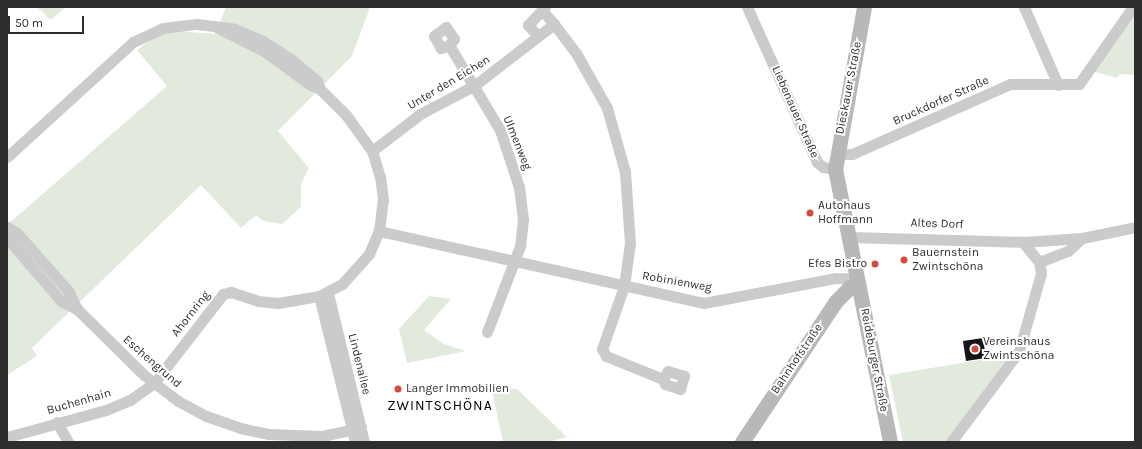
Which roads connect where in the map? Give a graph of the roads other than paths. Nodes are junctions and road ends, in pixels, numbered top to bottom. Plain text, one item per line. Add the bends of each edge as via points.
1 (747, 7) edge
2 (864, 7) edge
3 (1024, 7) edge
4 (1133, 7) edge
5 (543, 9) edge
6 (554, 24) junction
7 (538, 36) junction
8 (448, 45) dead end
9 (1058, 85) junction
10 (475, 86) junction
11 (372, 151) junction
12 (7, 157) edge
13 (836, 162) junction
14 (7, 227) edge
15 (1135, 227) edge
16 (379, 230) junction
17 (850, 237) junction
18 (7, 238) edge
19 (1082, 238) junction
20 (1023, 242) junction
21 (516, 262) junction
22 (1039, 262) junction
23 (859, 282) junction
24 (624, 286) junction
25 (324, 294) junction
26 (76, 309) junction
27 (487, 332) dead end
28 (663, 379) dead end
29 (154, 383) junction
30 (57, 422) junction
31 (356, 429) junction
32 (7, 436) edge
33 (269, 438) edge
34 (68, 442) edge
35 (355, 442) edge
36 (364, 442) edge
37 (742, 442) edge
38 (890, 442) edge
39 (951, 442) edge

1 - 13 street, Liebenauer Straße via 817,162 823,167
2 - 13 main road, Dieskauer Straße
3 - 9 street
4 - 9 street, Bruckdorfer Straße via 1083,82
5 - 6 street
5 - 7 street via 528,25
6 - 7 street, Unter den Eichen
6 - 24 street via 592,80 607,108 618,140 625,172 630,243
7 - 10 street, Unter den Eichen
8 - 10 street, Ulmenweg
9 - 13 street, Bruckdorfer Straße via 1010,84
10 - 11 street, Unter den Eichen via 420,114
10 - 21 street, Ulmenweg via 500,130 519,187 523,219
11 - 12 street, Ahornring via 346,115 320,89 313,77 263,41 235,29 183,26 144,34
11 - 16 street, Ahornring via 382,189
13 - 17 main road
14 - 26 street, Eschengrund via 17,233 69,292
15 - 19 street, Altes Dorf
16 - 21 street, Robinienweg
16 - 25 street, Ahornring via 369,254 356,271
17 - 20 street, Altes Dorf
17 - 23 main road
18 - 26 street, Eschengrund via 61,300
19 - 20 street, Altes Dorf
19 - 22 street via 1068,251
20 - 22 street
21 - 24 street, Robinienweg
21 - 27 street
22 - 39 street via 1041,273 1019,351
23 - 24 street, Robinienweg via 835,278 704,303
23 - 37 main road, Bahnhofstraße via 836,301
23 - 38 main road, Reideburger Straße
24 - 28 street via 602,349 604,354 617,362
25 - 29 street, Ahornring via 278,303 258,301 231,292 223,294
25 - 31 street, Lindenallee
26 - 29 street, Eschengrund
29 - 30 street, Buchenhain via 130,400 106,410
29 - 33 street, Eschengrund via 206,416
30 - 32 street, Buchenhain
30 - 34 street
31 - 33 street, Eschengrund via 322,436
31 - 35 street, Lindenallee
31 - 36 street, Lindenallee

